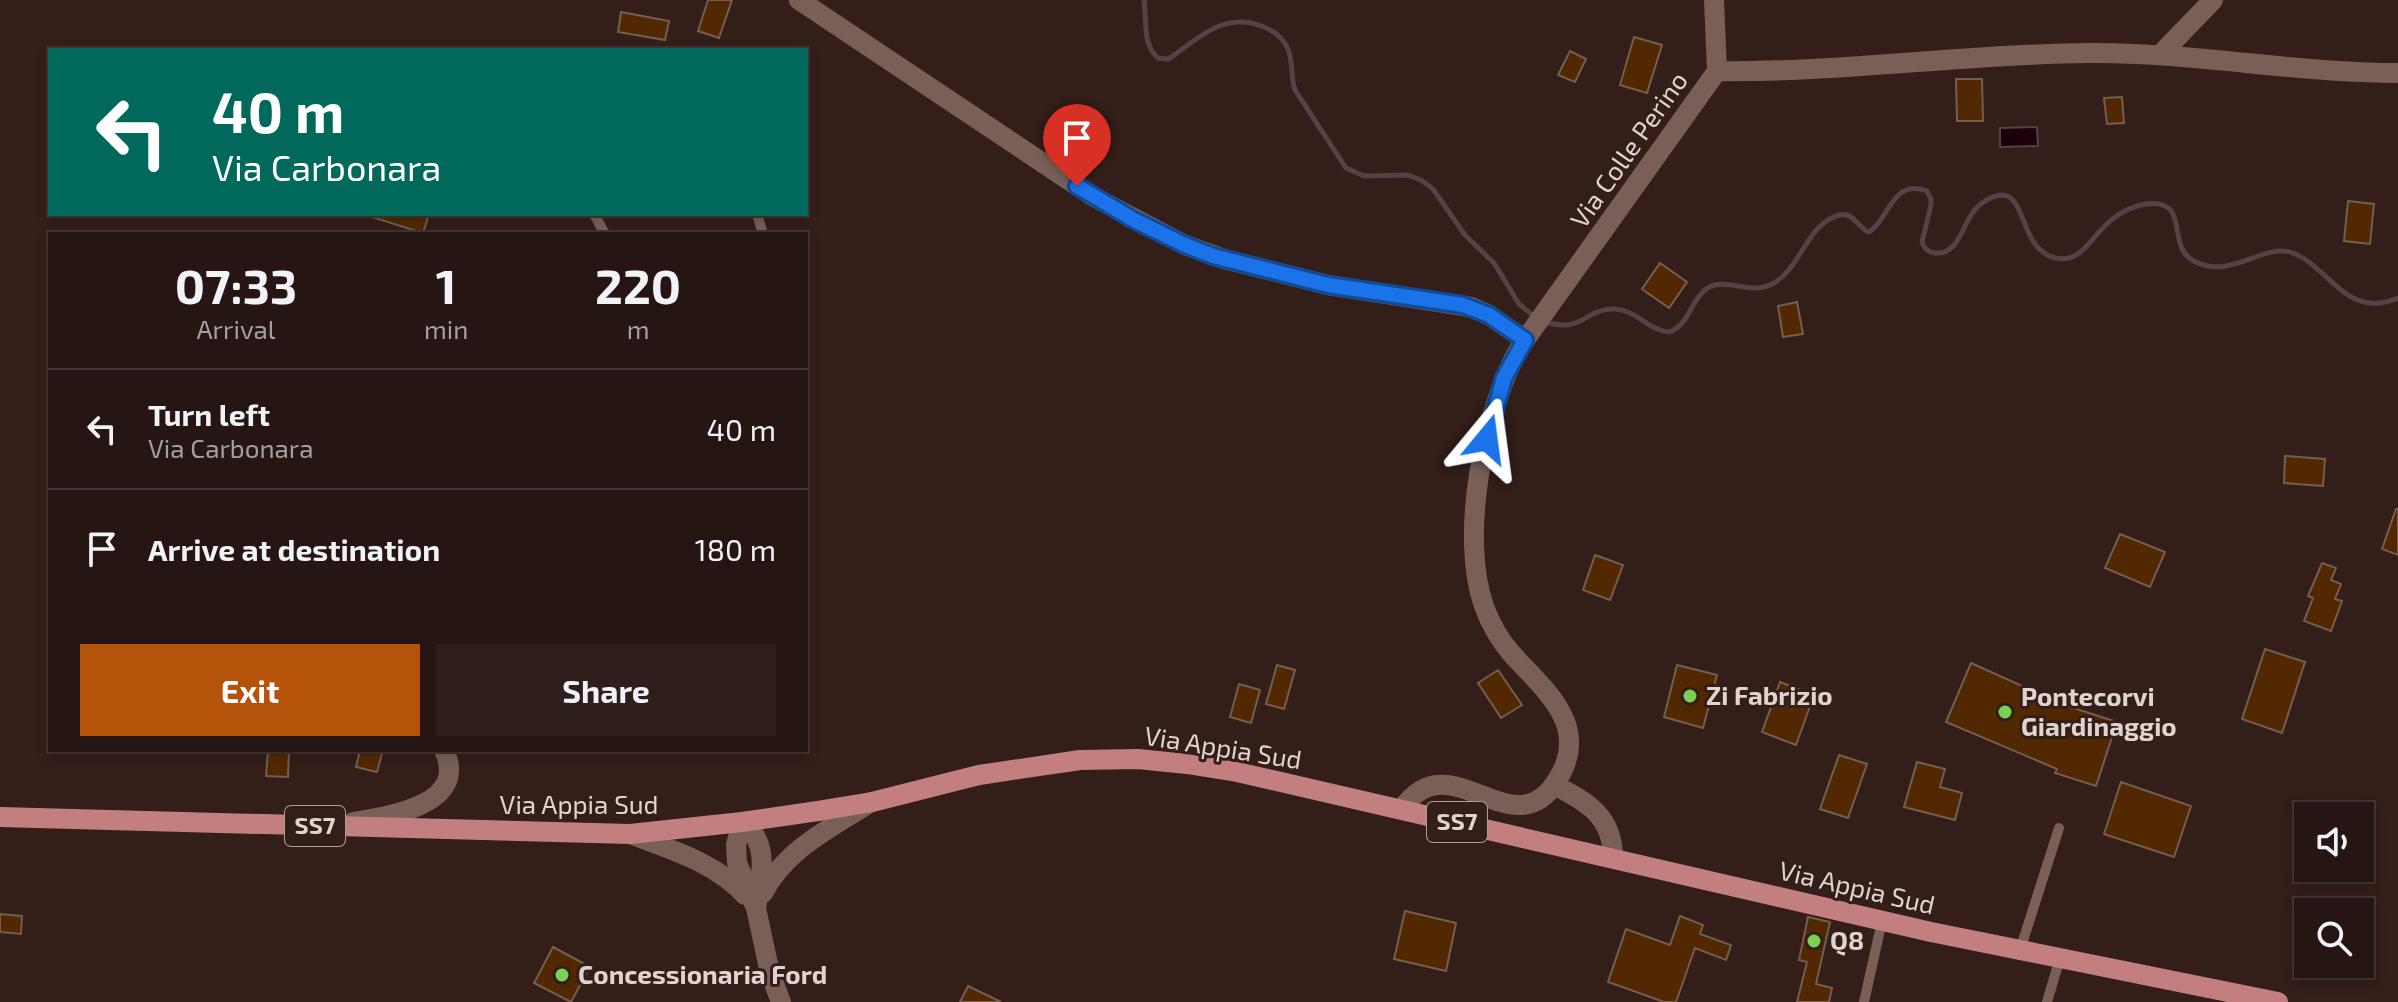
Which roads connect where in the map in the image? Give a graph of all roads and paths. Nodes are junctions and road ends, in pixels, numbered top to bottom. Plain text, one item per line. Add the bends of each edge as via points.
1 (799, 0) edge
2 (1714, 0) edge
3 (2213, 0) edge
4 (2160, 55) junction
5 (1717, 71) junction
6 (2398, 73) edge
7 (1527, 336) junction
8 (445, 752) edge
9 (1554, 785) junction
10 (872, 802) junction
11 (1402, 809) junction
12 (0, 817) edge
13 (742, 822) junction
14 (322, 826) junction
15 (2059, 828) dead end
16 (630, 834) junction
17 (1613, 858) junction
18 (756, 908) junction
19 (1882, 921) junction
20 (2020, 950) junction
21 (2060, 958) junction
22 (775, 997) edge
23 (2229, 997) edge
24 (1864, 1002) edge
25 (2047, 1002) edge
26 (2278, 1002) edge

1 - 7 street via 1094,197 1185,245 1328,285 1471,307
2 - 5 street
3 - 4 street
4 - 5 street, Via Colle Perino via 2056,53
4 - 6 street, Via Colle Perino
5 - 7 street, Via Colle Perino
7 - 9 street, Via Colle Perino via 1504,378 1484,453 1474,564 1495,630 1563,715 1567,753
8 - 14 street via 448,778 424,805
9 - 11 street via 1534,800 1512,805 1452,785 1432,784
9 - 17 street via 1599,816 1610,834
10 - 11 main road, Via Appia Sud / SS7 via 1000,771 1123,758 1221,769
10 - 13 main road, Via Appia Sud / SS7
10 - 18 street via 793,853
11 - 17 main road, Via Appia Sud / SS7
12 - 14 main road, Via Appia Sud / SS7
13 - 16 main road, Via Appia Sud / SS7
13 - 18 street via 736,857
14 - 16 main road, Via Appia Sud / SS7
15 - 20 lane
16 - 18 street via 716,871
17 - 19 main road, Via Appia Sud / SS7
18 - 22 street
19 - 20 main road, Via Appia Sud / SS7
19 - 24 lane
20 - 21 main road, Via Appia Sud / SS7
21 - 23 main road, Via Appia Sud / SS7
21 - 25 lane
23 - 26 main road, Via Appia Sud / SS7

